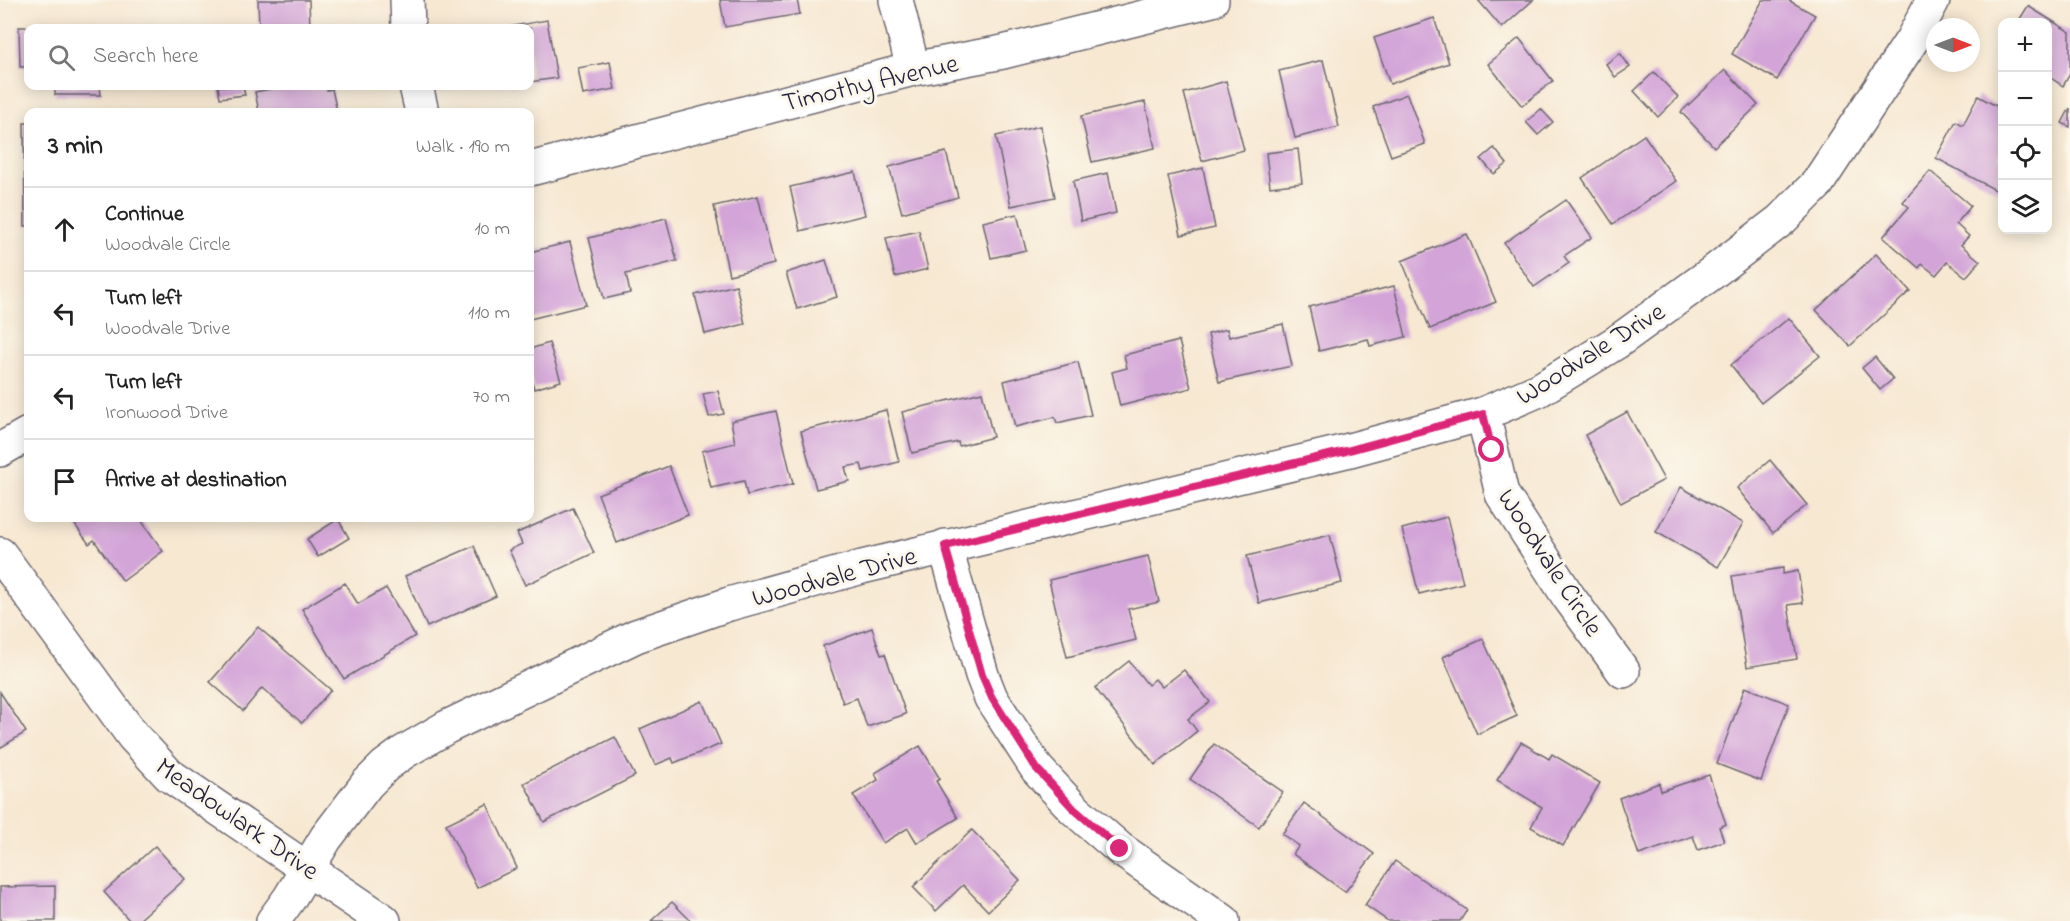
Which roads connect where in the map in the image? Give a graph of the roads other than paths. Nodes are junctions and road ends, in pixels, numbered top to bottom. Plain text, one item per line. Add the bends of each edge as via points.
1 (407, 0) edge
2 (896, 0) edge
3 (1212, 0) edge
4 (1934, 0) edge
5 (408, 24) edge
6 (913, 69) junction
7 (417, 90) edge
8 (421, 108) edge
9 (534, 167) edge
10 (1483, 414) junction
11 (24, 436) edge
12 (0, 450) edge
13 (945, 546) junction
14 (0, 554) edge
15 (1623, 671) dead end
16 (308, 869) junction
17 (273, 921) edge
18 (384, 921) edge
19 (1223, 921) edge

1 - 5 street
2 - 6 street
3 - 6 street, Timothy Avenue via 1003,52
4 - 10 street, Woodvale Drive via 1817,184 1781,220 1617,342 1539,390
6 - 9 street, Timothy Avenue
7 - 8 street
10 - 13 street, Woodvale Drive via 1346,451
10 - 15 street, Woodvale Circle via 1502,494 1568,596
11 - 12 street
13 - 16 street, Woodvale Drive via 729,604 636,636 447,727 404,752 367,784
13 - 19 street via 982,675 1037,769 1074,809 1120,849
14 - 16 street, Meadowlark Drive via 150,756 169,775
16 - 17 street, Woodvale Drive
16 - 18 street, Meadowlark Drive

